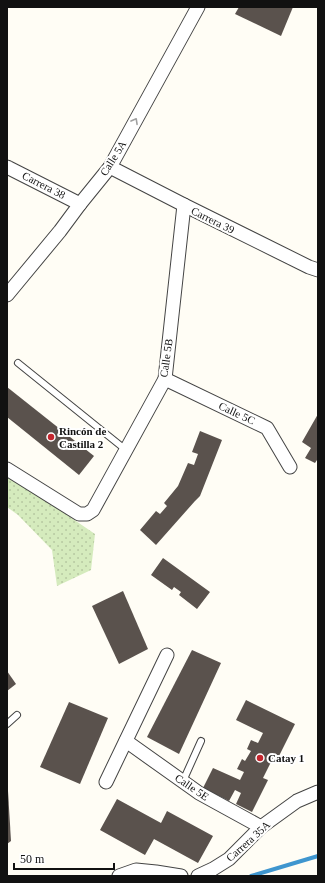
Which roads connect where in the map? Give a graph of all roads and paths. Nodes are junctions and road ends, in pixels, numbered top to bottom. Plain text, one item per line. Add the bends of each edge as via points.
1 (198, 7) edge
2 (7, 167) edge
3 (110, 167) junction
4 (80, 204) junction
5 (184, 205) junction
6 (318, 270) edge
7 (7, 295) edge
8 (18, 363) dead end
9 (165, 379) junction
10 (126, 450) junction
11 (290, 467) dead end
12 (7, 469) edge
13 (167, 655) dead end
14 (17, 715) dead end
15 (7, 724) edge
16 (126, 741) junction
17 (201, 741) dead end
18 (183, 781) junction
19 (106, 782) dead end
20 (318, 792) edge
21 (261, 827) junction
22 (119, 876) edge
23 (181, 876) edge
24 (198, 876) edge

3 -> 1 street, Calle 5A
2 - 4 street, Carrera 38
3 - 4 street, Calle 5A
3 - 5 street, Carrera 39
4 - 7 street, Calle 5A
5 - 6 street, Carrera 39
5 - 9 street, Calle 5B
8 - 10 lane
9 - 10 street, Calle 5B
9 - 11 street, Calle 5C via 268,428
10 - 12 street, Calle 5B via 93,510 86,514 79,514
13 - 16 street
14 - 15 lane
16 - 18 street, Calle 5E
16 - 19 street
17 - 18 lane
18 - 21 street, Calle 5E via 199,793
20 - 21 street, Carrera 35A via 297,801
21 - 24 street, Carrera 35A via 229,859
22 - 23 street via 136,870

